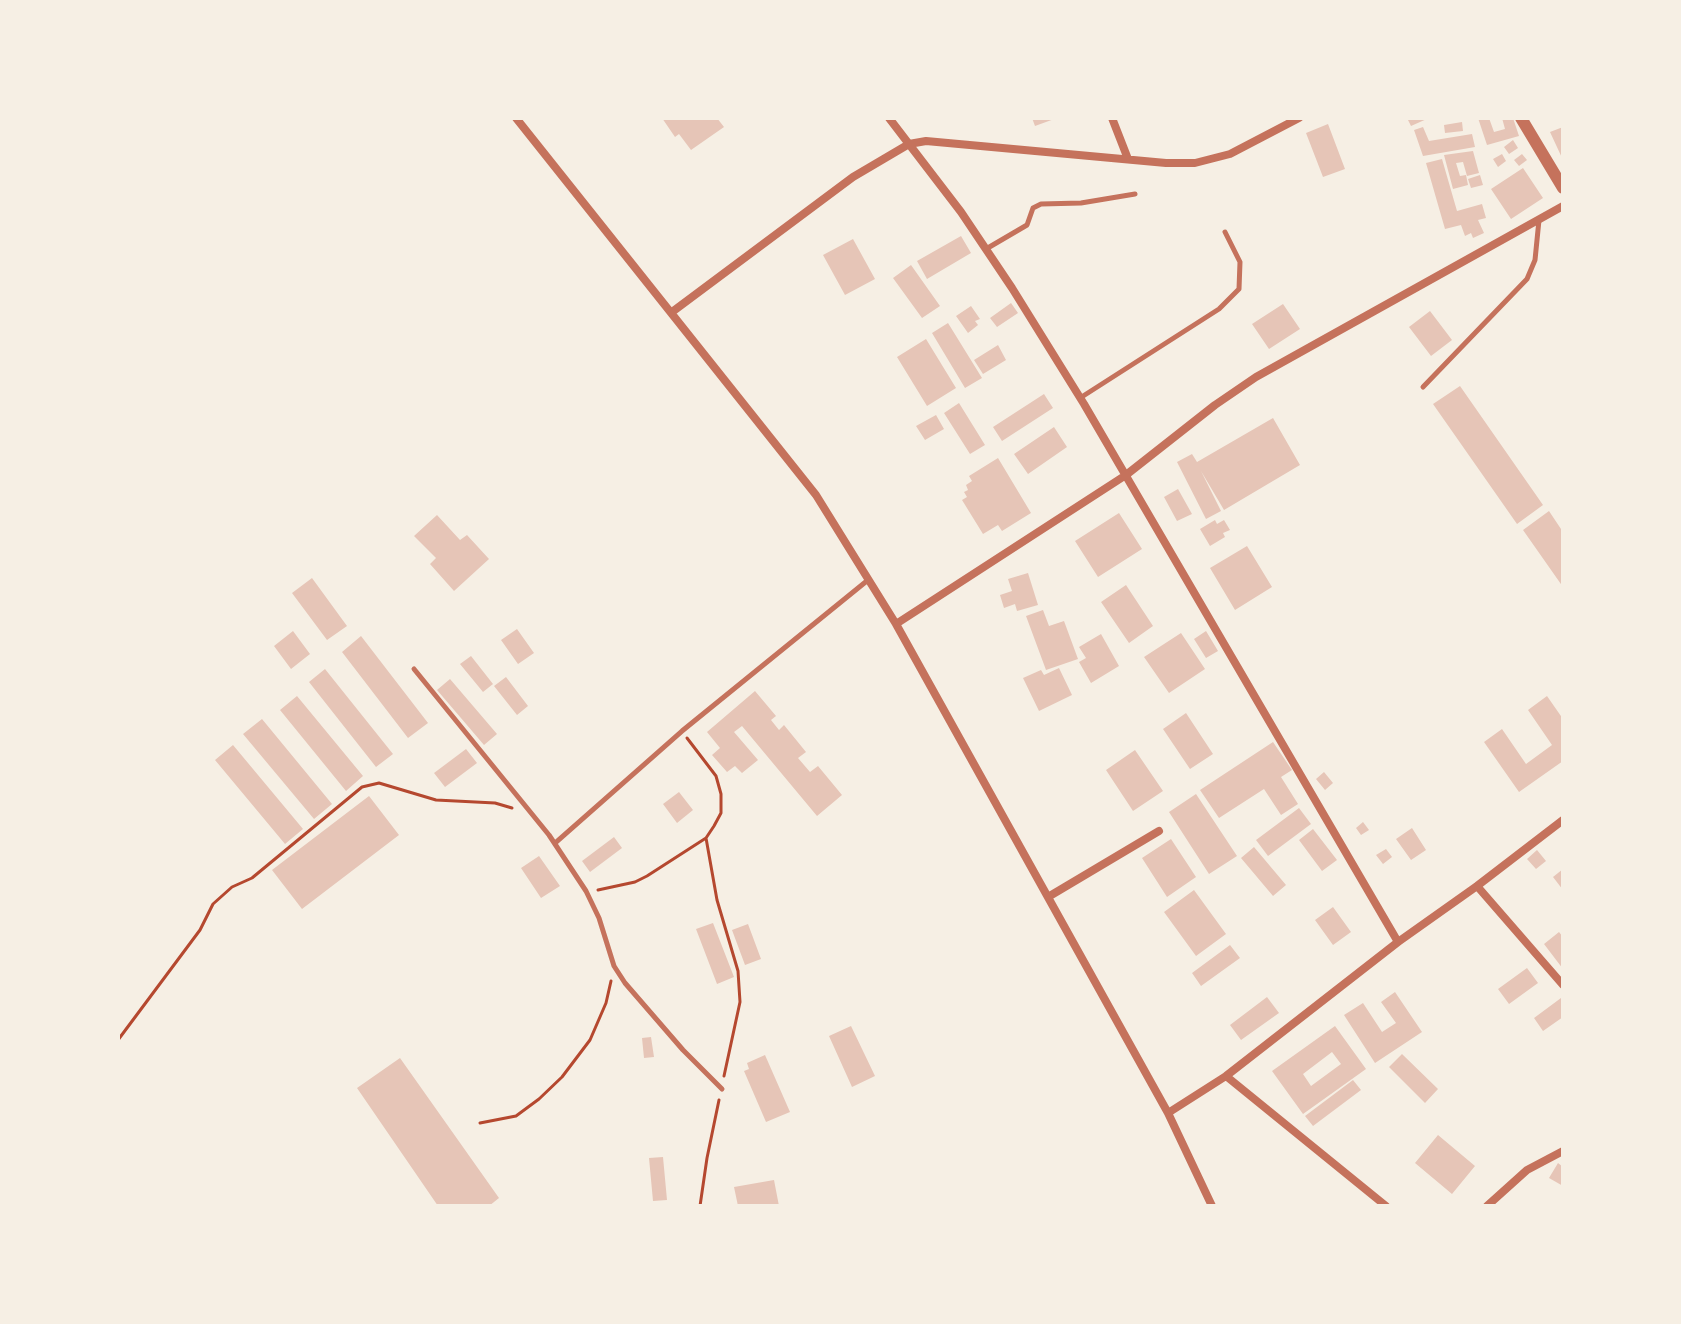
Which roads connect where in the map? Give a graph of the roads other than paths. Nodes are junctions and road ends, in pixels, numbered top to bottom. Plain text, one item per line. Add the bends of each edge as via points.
1 (516, 118) edge
2 (889, 118) edge
3 (1112, 118) edge
4 (1299, 118) edge
5 (1521, 118) edge
6 (909, 144) junction
7 (1128, 159) junction
8 (1563, 188) edge
9 (1135, 194) dead end
10 (1563, 206) edge
11 (1539, 220) junction
12 (1225, 232) dead end
13 (986, 249) junction
14 (672, 312) junction
15 (1423, 387) dead end
16 (1080, 398) junction
17 (1126, 475) junction
18 (869, 580) junction
19 (896, 624) junction
20 (414, 669) dead end
21 (1563, 820) edge
22 (1159, 831) dead end
23 (555, 843) junction
24 (1477, 886) junction
25 (1048, 897) junction
26 (1398, 942) junction
27 (1563, 985) edge
28 (1226, 1076) junction
29 (722, 1089) road end
30 (1168, 1113) junction
31 (1563, 1151) edge
32 (1212, 1206) edge
33 (1386, 1206) edge
34 (1487, 1206) edge

1 - 14 street
2 - 6 street
3 - 7 street
4 - 7 street via 1230,154 1195,163
5 - 8 street
6 - 7 street via 926,141
6 - 13 street
6 - 14 street via 853,177
9 - 13 lane via 1041,204 1033,208 1027,225
10 - 11 street
11 - 15 lane via 1535,260 1527,279
11 - 17 street via 1266,371
12 - 16 lane via 1240,262 1239,289 1219,309
13 - 16 street
14 - 18 street via 816,495
16 - 17 street
17 - 19 street
17 - 26 street
18 - 19 street
18 - 23 lane via 682,731
19 - 25 street
20 - 23 lane
21 - 24 street
22 - 25 street
23 - 29 lane via 599,918 614,966 655,1019
24 - 26 street
24 - 27 street
25 - 30 street
26 - 28 street
28 - 30 street
28 - 33 street
30 - 32 street
31 - 34 street via 1527,1170

